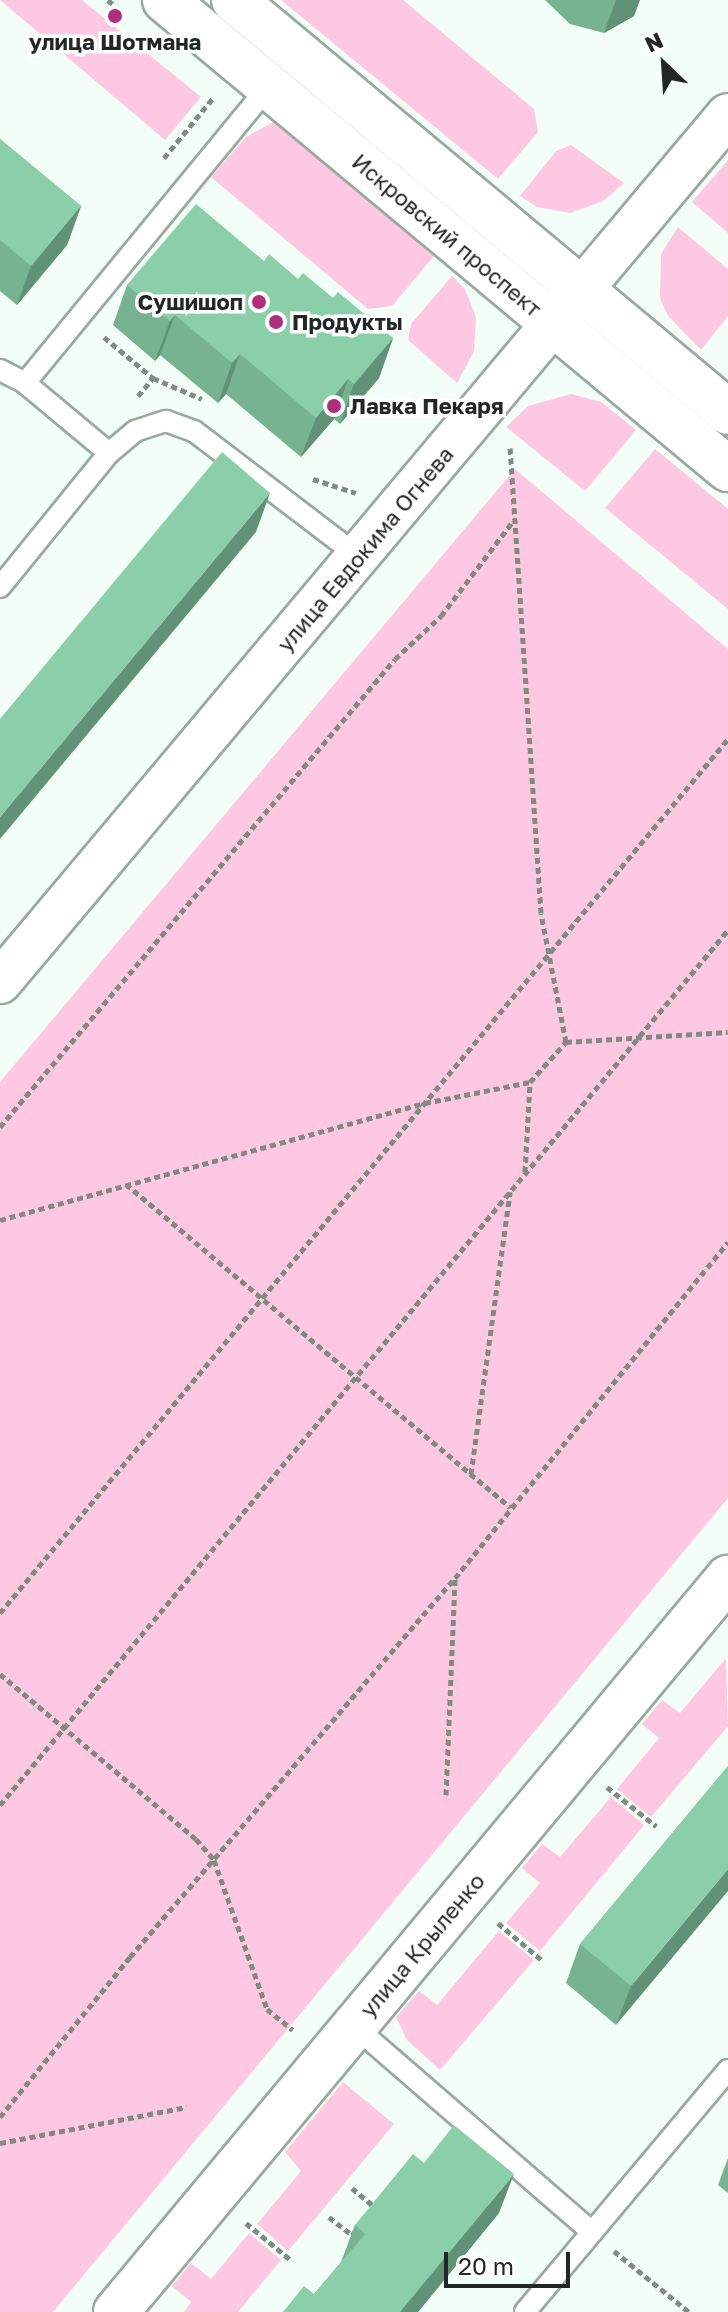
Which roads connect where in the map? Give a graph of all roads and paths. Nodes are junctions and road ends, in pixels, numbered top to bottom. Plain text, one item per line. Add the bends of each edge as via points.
1 (165, 0) edge
2 (234, 0) edge
3 (296, 52) junction
4 (268, 86) junction
5 (219, 90) dead end
6 (728, 115) edge
7 (164, 158) dead end
8 (582, 290) junction
9 (554, 324) junction
10 (0, 370) edge
11 (153, 378) dead end
12 (25, 383) junction
13 (135, 399) dead end
14 (728, 412) edge
15 (510, 448) dead end
16 (109, 453) junction
17 (728, 469) edge
18 (515, 519) junction
19 (358, 556) junction
20 (0, 587) edge
21 (728, 739) edge
22 (728, 930) edge
23 (549, 955) junction
24 (0, 982) edge
25 (728, 1032) edge
26 (635, 1039) junction
27 (566, 1042) junction
28 (530, 1082) junction
29 (425, 1103) junction
30 (0, 1127) edge
31 (525, 1173) junction
32 (126, 1184) junction
33 (511, 1191) junction
34 (0, 1220) edge
35 (728, 1242) edge
36 (262, 1299) junction
37 (355, 1377) junction
38 (471, 1474) junction
39 (510, 1507) junction
40 (455, 1578) junction
41 (728, 1578) edge
42 (0, 1613) edge
43 (0, 1674) edge
44 (63, 1727) junction
45 (575, 1761) junction
46 (446, 1795) dead end
47 (0, 1805) edge
48 (656, 1826) dead end
49 (214, 1860) junction
50 (464, 1895) junction
51 (543, 1961) dead end
52 (354, 2026) junction
53 (293, 2030) dead end
54 (728, 2070) edge
55 (187, 2107) dead end
56 (0, 2117) edge
57 (0, 2143) edge
58 (352, 2188) dead end
59 (213, 2196) junction
60 (368, 2215) edge
61 (329, 2217) dead end
62 (360, 2225) edge
63 (592, 2232) junction
64 (292, 2261) dead end
65 (116, 2312) edge
66 (525, 2312) edge
67 (689, 2312) edge

1 - 4 street, Искровский проспект
2 - 3 street, Искровский проспект
3 - 4 lane
3 - 8 street, Искровский проспект
4 - 9 street, Искровский проспект
4 - 12 lane
5 - 7 path
6 - 8 street, улица Евдокима Огнева
8 - 9 street, улица Евдокима Огнева
8 - 14 street, Искровский проспект
9 - 17 street, Искровский проспект
9 - 19 street, улица Евдокима Огнева
10 - 12 lane
11 - 13 path
12 - 16 lane
15 - 18 path
16 - 19 lane via 135,431 166,421 194,431
16 - 20 lane
18 - 23 path via 541,913
18 - 30 path via 441,616 395,659
19 - 24 street, улица Евдокима Огнева
21 - 23 path
22 - 26 path
23 - 27 path
23 - 29 path
25 - 26 path
26 - 27 path
26 - 31 path
27 - 28 path
28 - 29 path
28 - 31 path
29 - 32 path
29 - 36 path
31 - 33 path
32 - 34 path
32 - 36 path
33 - 37 path
33 - 38 path
35 - 39 path
36 - 37 path
36 - 42 path
37 - 38 path
37 - 44 path
38 - 39 path
39 - 40 path
40 - 46 path
40 - 49 path
41 - 45 street, улица Крыленко
43 - 44 path
44 - 47 path
44 - 49 path
45 - 48 path
45 - 50 street, улица Крыленко
49 - 53 path via 267,2009
49 - 56 path
50 - 51 path
50 - 52 street, улица Крыленко
52 - 59 street, улица Крыленко
52 - 63 lane
54 - 63 lane
55 - 57 path
58 - 60 path via 376,2206
59 - 64 path
59 - 65 street, улица Крыленко
61 - 62 path via 352,2235
63 - 66 lane
63 - 67 path

